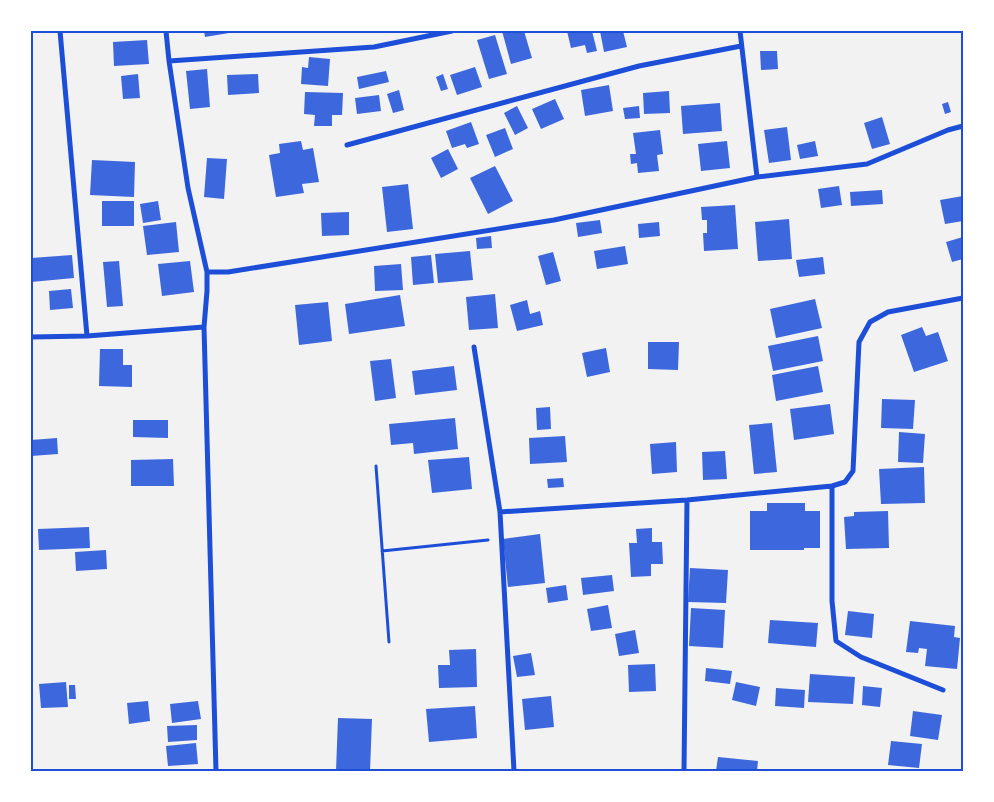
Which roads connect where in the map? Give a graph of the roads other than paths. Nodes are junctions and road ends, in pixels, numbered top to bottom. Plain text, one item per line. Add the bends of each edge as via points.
1 (60, 31) edge
2 (166, 31) edge
3 (452, 31) edge
4 (740, 31) edge
5 (741, 46) junction
6 (169, 61) junction
7 (963, 126) edge
8 (346, 145) dead end
9 (757, 177) junction
10 (207, 272) junction
11 (963, 298) edge
12 (204, 327) junction
13 (87, 336) junction
14 (31, 337) edge
15 (474, 348) dead end
16 (832, 486) junction
17 (686, 500) junction
18 (500, 512) junction
19 (943, 690) dead end
20 (216, 771) edge
21 (514, 771) edge
22 (684, 771) edge

1 - 13 street
2 - 6 street
3 - 6 street via 374,48
4 - 5 street
5 - 8 street via 639,66
5 - 9 street
6 - 10 street via 188,188
7 - 9 street via 867,164
9 - 10 street via 554,220 228,272
10 - 12 street
11 - 16 street via 888,312 870,322 859,342 853,470 845,482
12 - 13 street
12 - 20 street
13 - 14 street
15 - 18 street
16 - 17 street
16 - 19 street via 832,601 836,641 861,657
17 - 18 street
17 - 22 street
18 - 21 street

